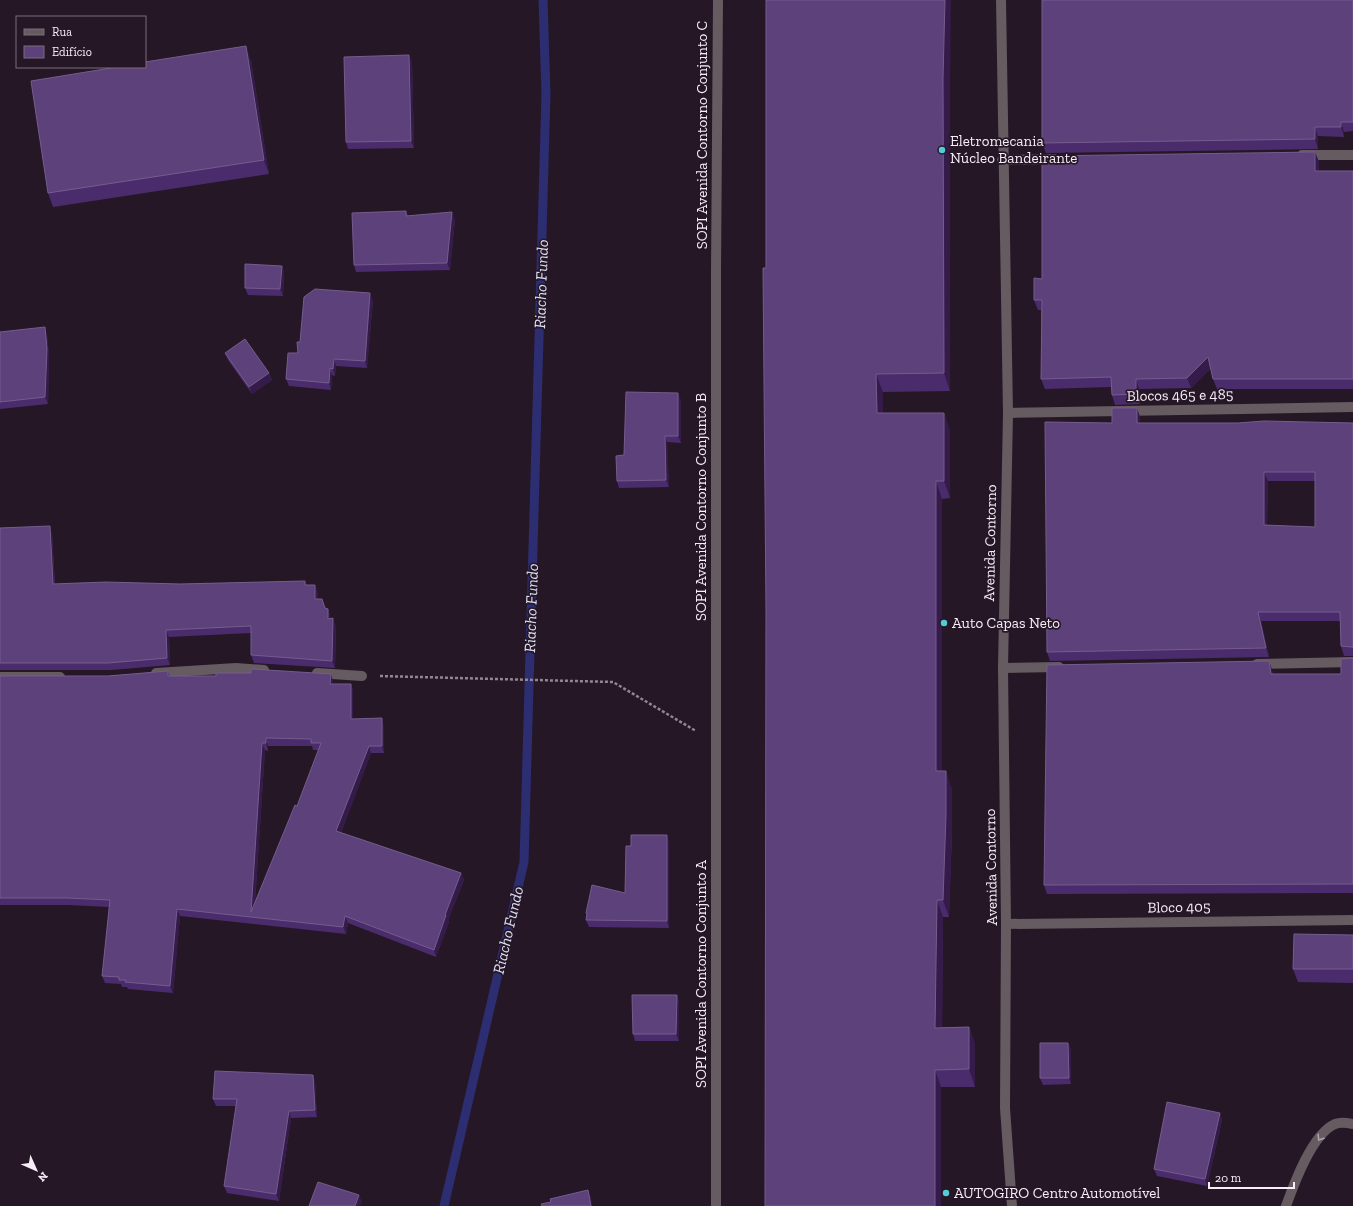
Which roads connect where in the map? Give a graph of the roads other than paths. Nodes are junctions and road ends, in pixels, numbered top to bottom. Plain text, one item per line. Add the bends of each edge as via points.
1 (718, 0) edge
2 (1001, 0) edge
3 (1353, 154) edge
4 (1289, 156) edge
5 (1066, 159) edge
6 (1002, 160) junction
7 (716, 271) joint
8 (1353, 407) edge
9 (1008, 413) junction
10 (1353, 662) edge
11 (1250, 664) edge
12 (1067, 667) edge
13 (1003, 668) junction
14 (276, 670) edge
15 (307, 672) edge
16 (149, 673) edge
17 (362, 676) road end
18 (0, 677) edge
19 (67, 677) edge
20 (715, 743) joint
21 (1353, 920) edge
22 (1006, 924) junction
23 (1353, 1124) edge
24 (716, 1206) edge
25 (1012, 1206) edge
26 (1286, 1206) edge

1 - 7 street, SOPI Avenida Contorno Conjunto C
2 - 6 street, Avenida Contorno
3 - 4 street
5 - 6 street
6 - 9 street, Avenida Contorno
7 - 20 street, SOPI Avenida Contorno Conjunto B
8 - 9 street, Blocos 465 e 485
9 - 13 street, Avenida Contorno
10 - 11 street
12 - 13 street
13 - 22 street, Avenida Contorno
14 - 16 street via 236,668
15 - 17 street
18 - 19 street
20 - 24 street, SOPI Avenida Contorno Conjunto A
21 - 22 street, Bloco 405
22 - 25 street, Avenida Contorno via 1005,1108
23 -> 26 street via 1336,1124 1323,1132 1308,1157

